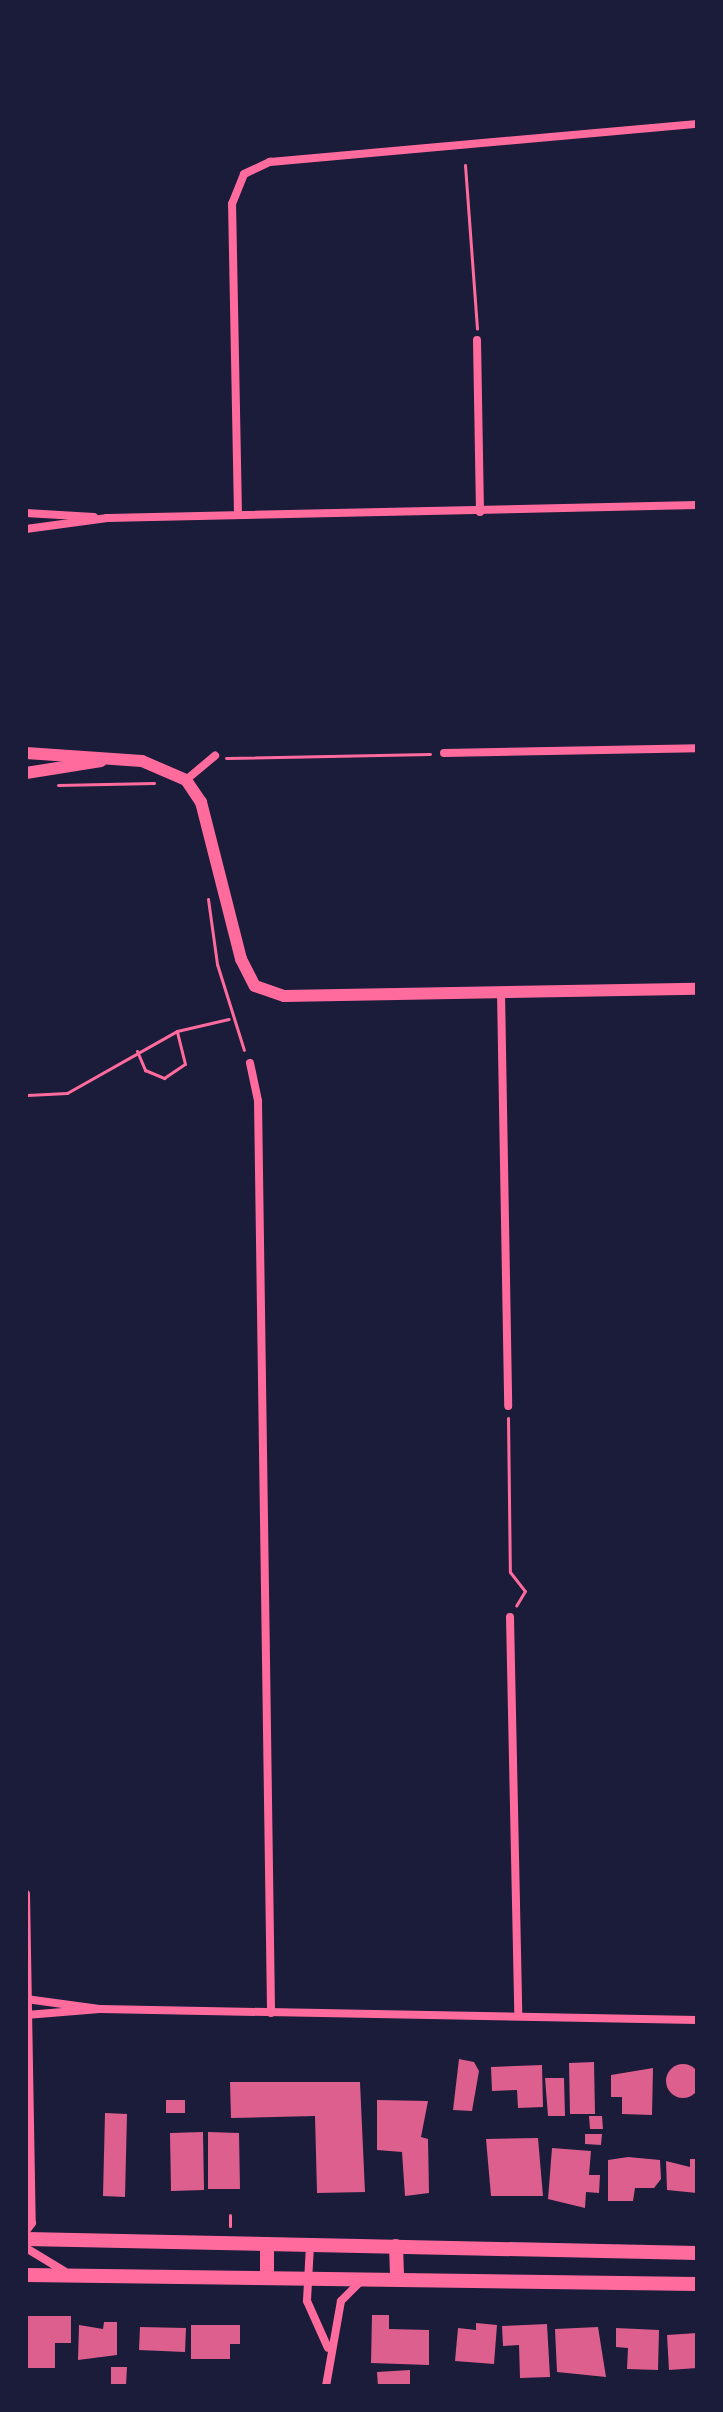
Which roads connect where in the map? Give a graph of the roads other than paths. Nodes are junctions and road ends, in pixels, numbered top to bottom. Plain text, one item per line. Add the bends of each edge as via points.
1 (697, 124) edge
2 (477, 340) road end
3 (697, 505) edge
4 (480, 512) junction
5 (26, 513) edge
6 (238, 514) junction
7 (107, 518) junction
8 (26, 529) edge
9 (697, 748) edge
10 (26, 753) edge
11 (444, 753) road end
12 (215, 756) road end
13 (101, 761) junction
14 (26, 773) edge
15 (186, 780) junction
16 (697, 989) edge
17 (501, 992) junction
18 (250, 1063) road end
19 (508, 1406) road end
20 (510, 1617) road end
21 (26, 1894) edge
22 (27, 1999) edge
23 (100, 2009) junction
24 (271, 2013) junction
25 (518, 2013) junction
26 (28, 2015) edge
27 (697, 2020) edge
28 (26, 2231) edge
29 (26, 2239) edge
30 (267, 2244) junction
31 (310, 2245) junction
32 (396, 2246) junction
33 (26, 2248) edge
34 (697, 2253) edge
35 (26, 2275) edge
36 (77, 2275) junction
37 (267, 2277) junction
38 (308, 2278) junction
39 (364, 2278) junction
40 (397, 2279) junction
41 (697, 2284) edge
42 (328, 2349) junction
43 (326, 2386) edge

1 - 6 street via 270,162 244,174 232,204
2 - 4 street
3 - 4 street
4 - 6 street
5 - 7 street
6 - 7 street
7 - 8 street
9 - 11 street
10 - 13 street
12 - 15 street
13 - 14 street
13 - 15 street via 142,761
15 - 17 street via 201,802 241,959 255,986 284,996
16 - 17 street
17 - 19 street
18 - 24 street via 258,1117
20 - 25 street
21 - 22 street
22 - 23 street
22 - 26 street
23 - 24 street
23 - 26 street
24 - 25 street
25 - 27 street
26 - 28 street via 32,2223
29 - 30 main road
30 - 31 main road
30 - 37 main road
31 - 32 main road
31 - 38 street
32 - 34 main road
32 - 40 main road
33 - 36 street via 43,2265
35 - 36 main road
36 - 37 main road
37 - 38 main road
38 - 39 main road
38 - 42 street via 307,2301
39 - 40 main road
39 - 42 street via 341,2301
40 - 41 main road
42 - 43 street

